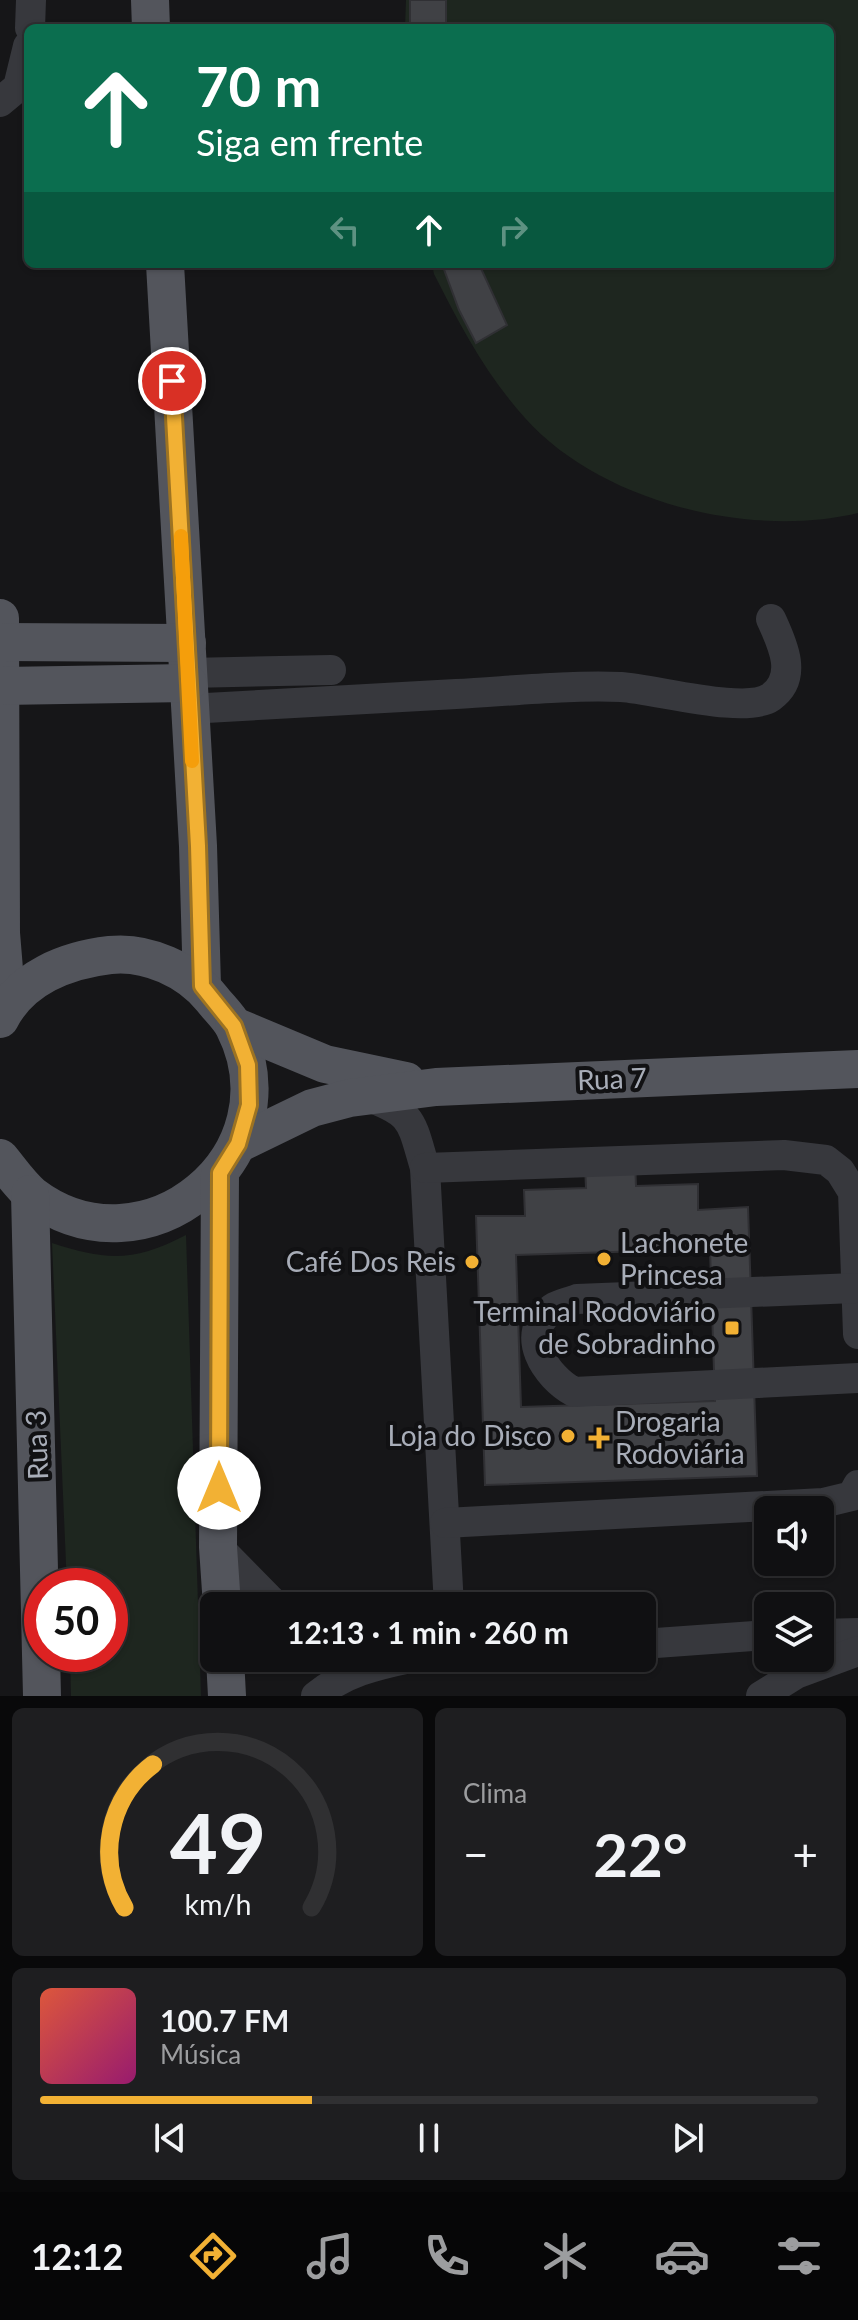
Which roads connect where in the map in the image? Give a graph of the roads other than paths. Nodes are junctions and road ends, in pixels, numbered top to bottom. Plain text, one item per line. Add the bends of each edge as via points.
1 (31, 0) edge
2 (150, 0) edge
3 (30, 24) edge
4 (151, 24) edge
5 (24, 62) edge
6 (0, 102) edge
7 (165, 268) edge
8 (0, 618) edge
9 (771, 619) dead end
10 (1, 642) edge
11 (331, 670) dead end
12 (188, 677) junction
13 (2, 686) junction
14 (1, 933) edge
15 (202, 986) junction
16 (3, 1013) edge
17 (234, 1026) junction
18 (858, 1069) edge
19 (436, 1087) junction
20 (366, 1096) junction
21 (0, 1158) edge
22 (229, 1159) junction
23 (425, 1168) junction
24 (30, 1194) junction
25 (855, 1288) junction
26 (858, 1334) edge
27 (858, 1378) edge
28 (858, 1485) edge
29 (445, 1523) junction
30 (218, 1547) junction
31 (221, 1592) edge
32 (262, 1592) edge
33 (448, 1592) edge
34 (858, 1633) edge
35 (834, 1634) edge
36 (754, 1636) edge
37 (656, 1643) edge
38 (858, 1651) edge
39 (226, 1672) edge
40 (359, 1672) edge
41 (42, 1696) edge
42 (227, 1696) edge
43 (316, 1696) edge
44 (761, 1696) edge

1 - 3 street
2 - 4 main road
5 - 6 street via 18,87
7 - 12 main road
8 - 10 main road
9 - 12 street via 787,665 781,686 770,698 755,703 648,689
10 - 12 main road
10 - 13 main road
11 - 12 street
12 - 13 main road
12 - 15 main road
13 - 14 main road
14 - 16 main road
15 - 16 main road via 165,963 107,955 78,959 39,976
15 - 17 main road
17 - 19 main road via 325,1064
17 - 22 main road via 248,1065 249,1105
18 - 19 main road, Rua 7
19 - 20 main road, Rua 7
20 - 22 main road, Rua 7 via 312,1108
20 - 23 street via 397,1107 412,1123
21 - 24 main road
22 - 24 main road via 195,1198 130,1223 94,1222 60,1212
22 - 30 main road
23 - 25 street via 784,1155 826,1160 853,1192
23 - 29 street
24 - 41 main road, Rua 3
25 - 26 street
25 - 27 street via 577,1299 553,1308 541,1323 537,1345 543,1366 574,1392
28 - 29 street via 852,1496 823,1503
29 - 33 street
30 - 31 main road
30 - 32 street
34 - 35 street
36 - 37 street
38 - 44 street via 796,1674
39 - 42 main road
40 - 43 street

